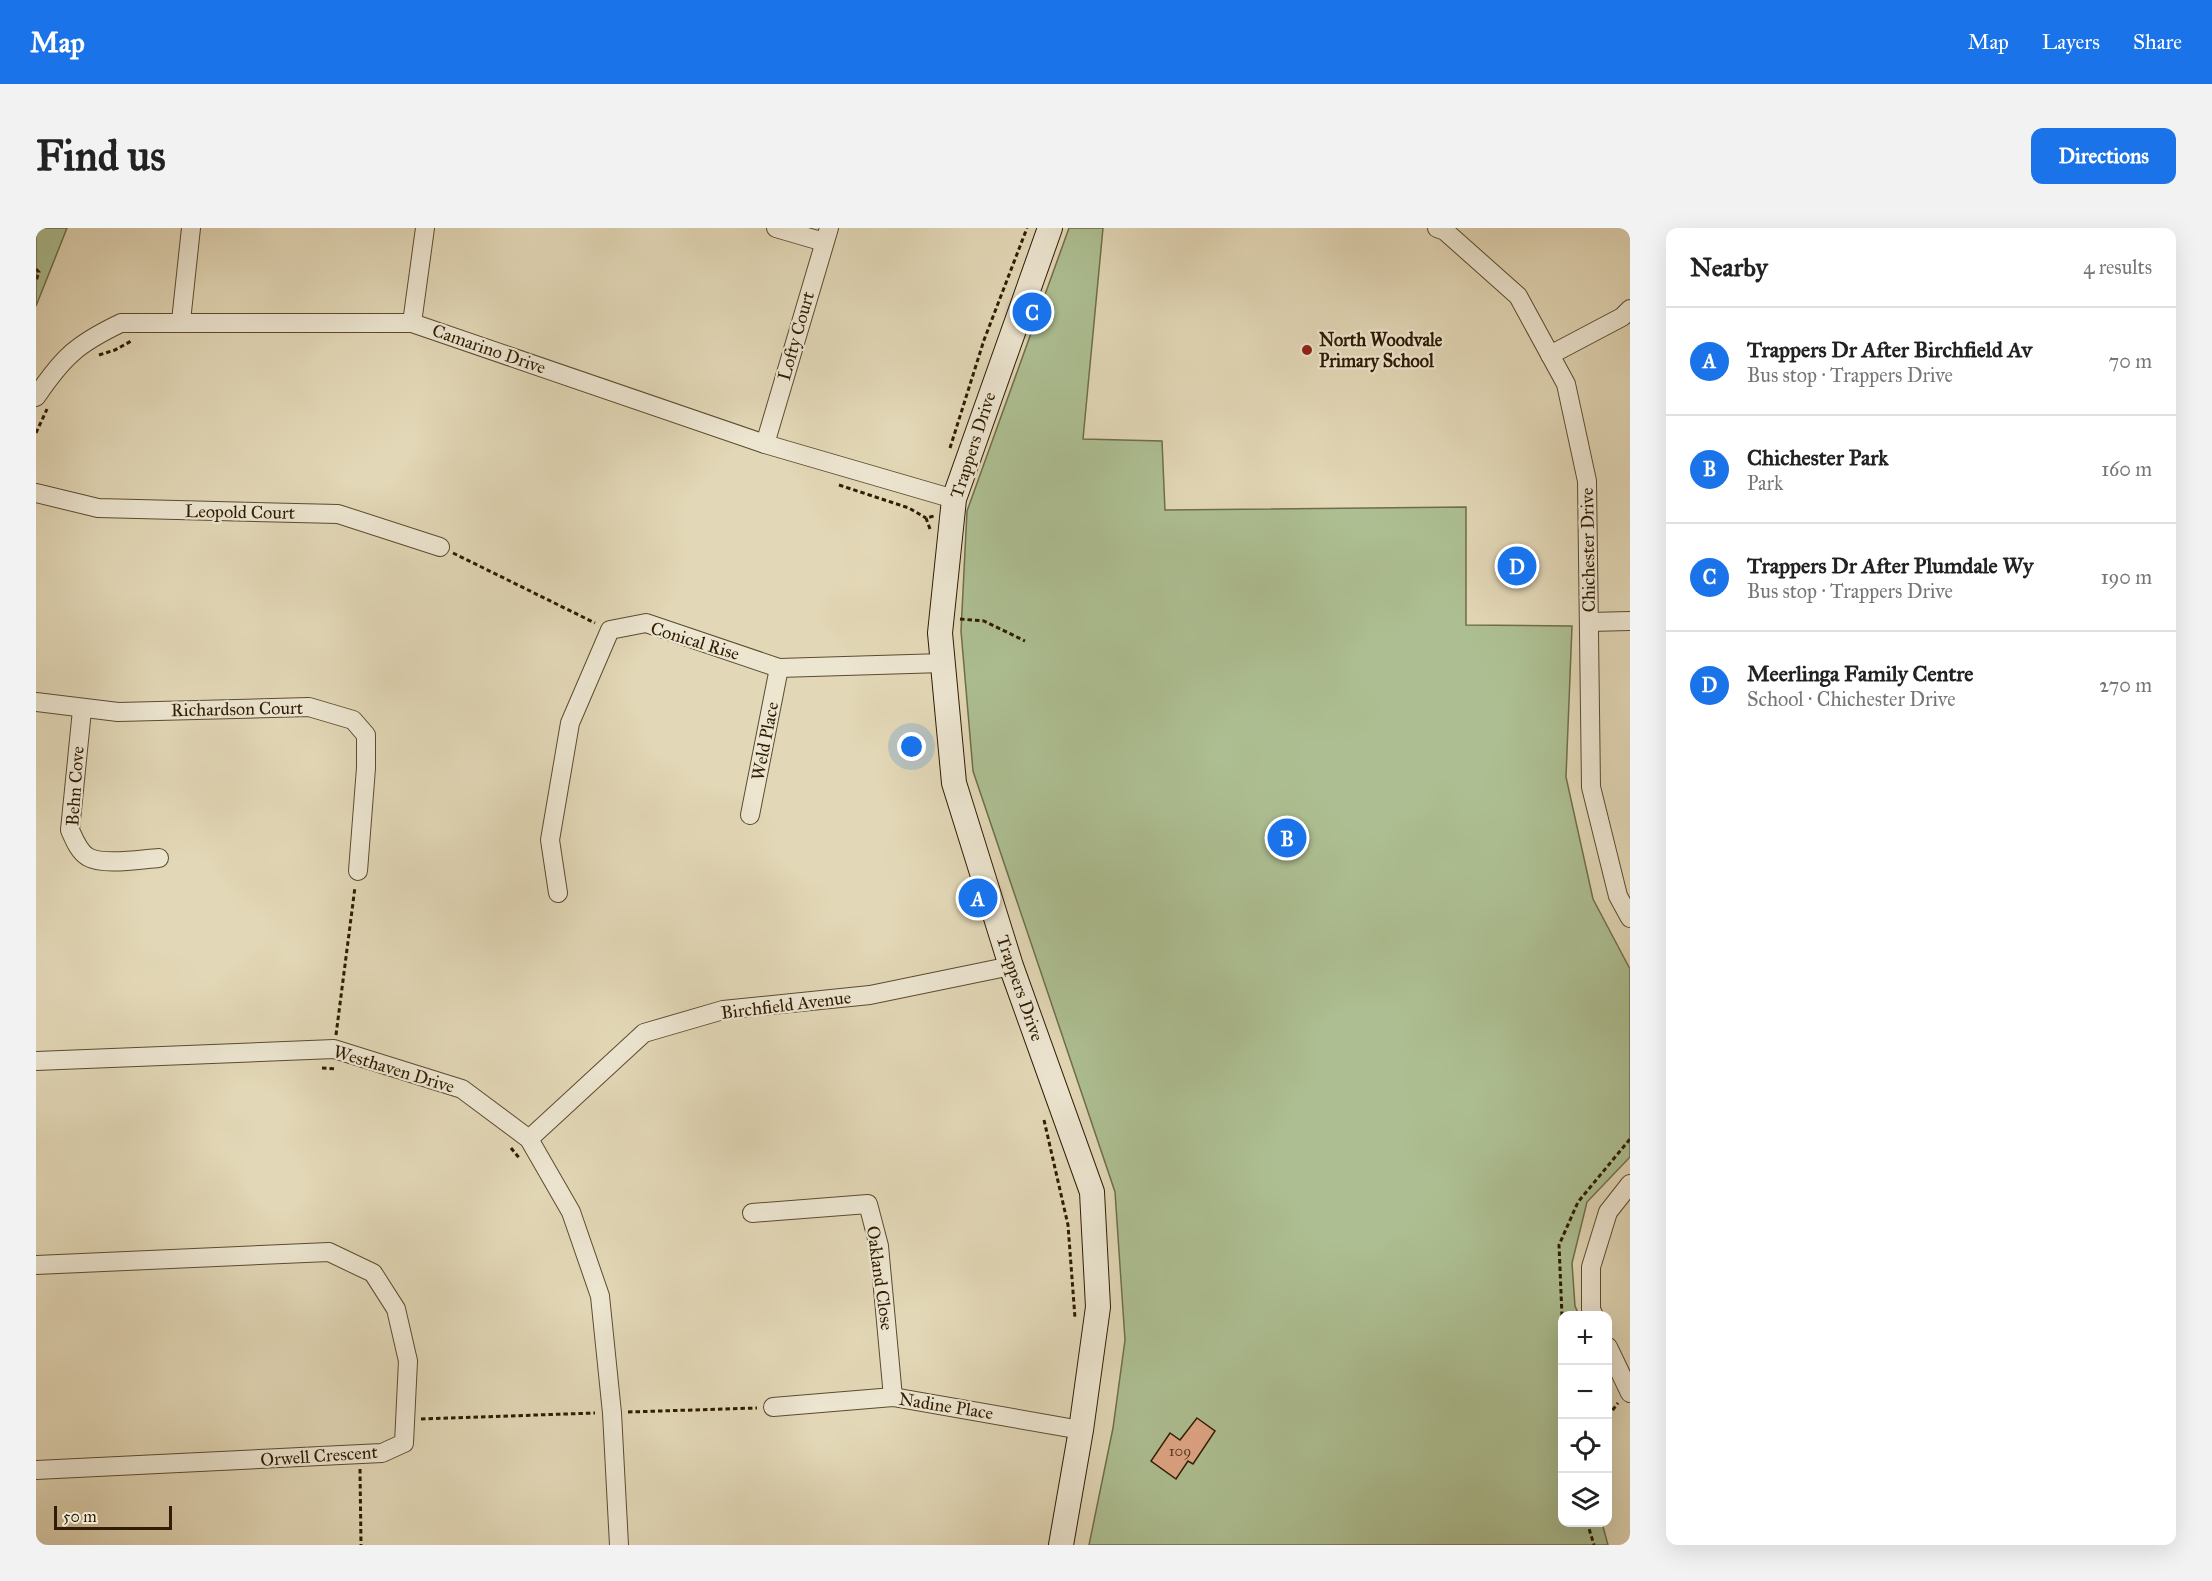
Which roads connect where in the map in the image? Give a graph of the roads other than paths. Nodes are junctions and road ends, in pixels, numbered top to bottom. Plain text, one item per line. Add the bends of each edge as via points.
1 (190, 228) edge
2 (425, 228) edge
3 (776, 228) edge
4 (1050, 228) edge
5 (1437, 228) edge
6 (826, 235) edge
7 (1630, 309) edge
8 (181, 321) junction
9 (412, 322) junction
10 (1550, 355) junction
11 (44, 400) edge
12 (765, 444) junction
13 (36, 493) edge
14 (954, 499) junction
15 (441, 547) road end
16 (1630, 621) edge
17 (1589, 622) junction
18 (943, 663) junction
19 (779, 668) junction
20 (36, 702) edge
21 (82, 710) junction
22 (750, 815) dead end
23 (159, 858) dead end
24 (357, 871) road end
25 (558, 893) dead end
26 (1630, 918) edge
27 (1011, 966) junction
28 (36, 1061) edge
29 (529, 1139) junction
30 (1630, 1184) edge
31 (752, 1214) dead end
32 (36, 1265) edge
33 (1592, 1311) edge
34 (1612, 1355) edge
35 (1630, 1393) edge
36 (893, 1397) junction
37 (773, 1407) road end
38 (1082, 1430) junction
39 (36, 1470) edge
40 (619, 1545) edge
41 (1061, 1545) edge

1 - 8 street
2 - 9 street
3 - 6 street
4 - 14 main road, Trappers Drive
5 - 10 street, Chichester Drive via 1518,296
6 - 12 street, Lofty Court
7 - 10 street
8 - 9 street, Camarino Drive
8 - 11 street, Camarino Drive via 121,323 85,340 58,364
9 - 12 street, Camarino Drive
10 - 17 street, Chichester Drive via 1566,384 1587,481
12 - 14 street, Camarino Drive
13 - 15 street, Leopold Court via 98,508 338,514
14 - 18 main road, Trappers Drive via 940,633
16 - 17 street
17 - 26 street, Chichester Drive via 1591,787 1618,896
18 - 19 street, Conical Rise
18 - 27 main road, Trappers Drive via 954,783
19 - 22 street, Weld Place
19 - 25 street, Conical Rise via 646,623 610,630 570,723 550,840
20 - 21 street, Richardson Court
21 - 23 street, Behn Cove via 70,830 77,845 89,858
21 - 24 street, Richardson Court via 309,707 354,720 366,735
27 - 29 street, Birchfield Avenue via 870,995 723,1011 644,1033
27 - 38 main road, Trappers Drive via 1092,1192 1098,1307
28 - 29 street, Westhaven Drive via 334,1048 462,1089
29 - 40 street, Westhaven Drive via 571,1212 600,1296 601,1416
30 - 33 street via 1608,1212 1591,1267
31 - 36 street, Oakland Close via 868,1204 879,1246
32 - 39 street, Orwell Crescent via 329,1252 373,1273 396,1309 408,1361 404,1443 382,1454
34 - 35 street
36 - 37 street, Nadine Place
36 - 38 street, Nadine Place
38 - 41 main road, Trappers Drive

